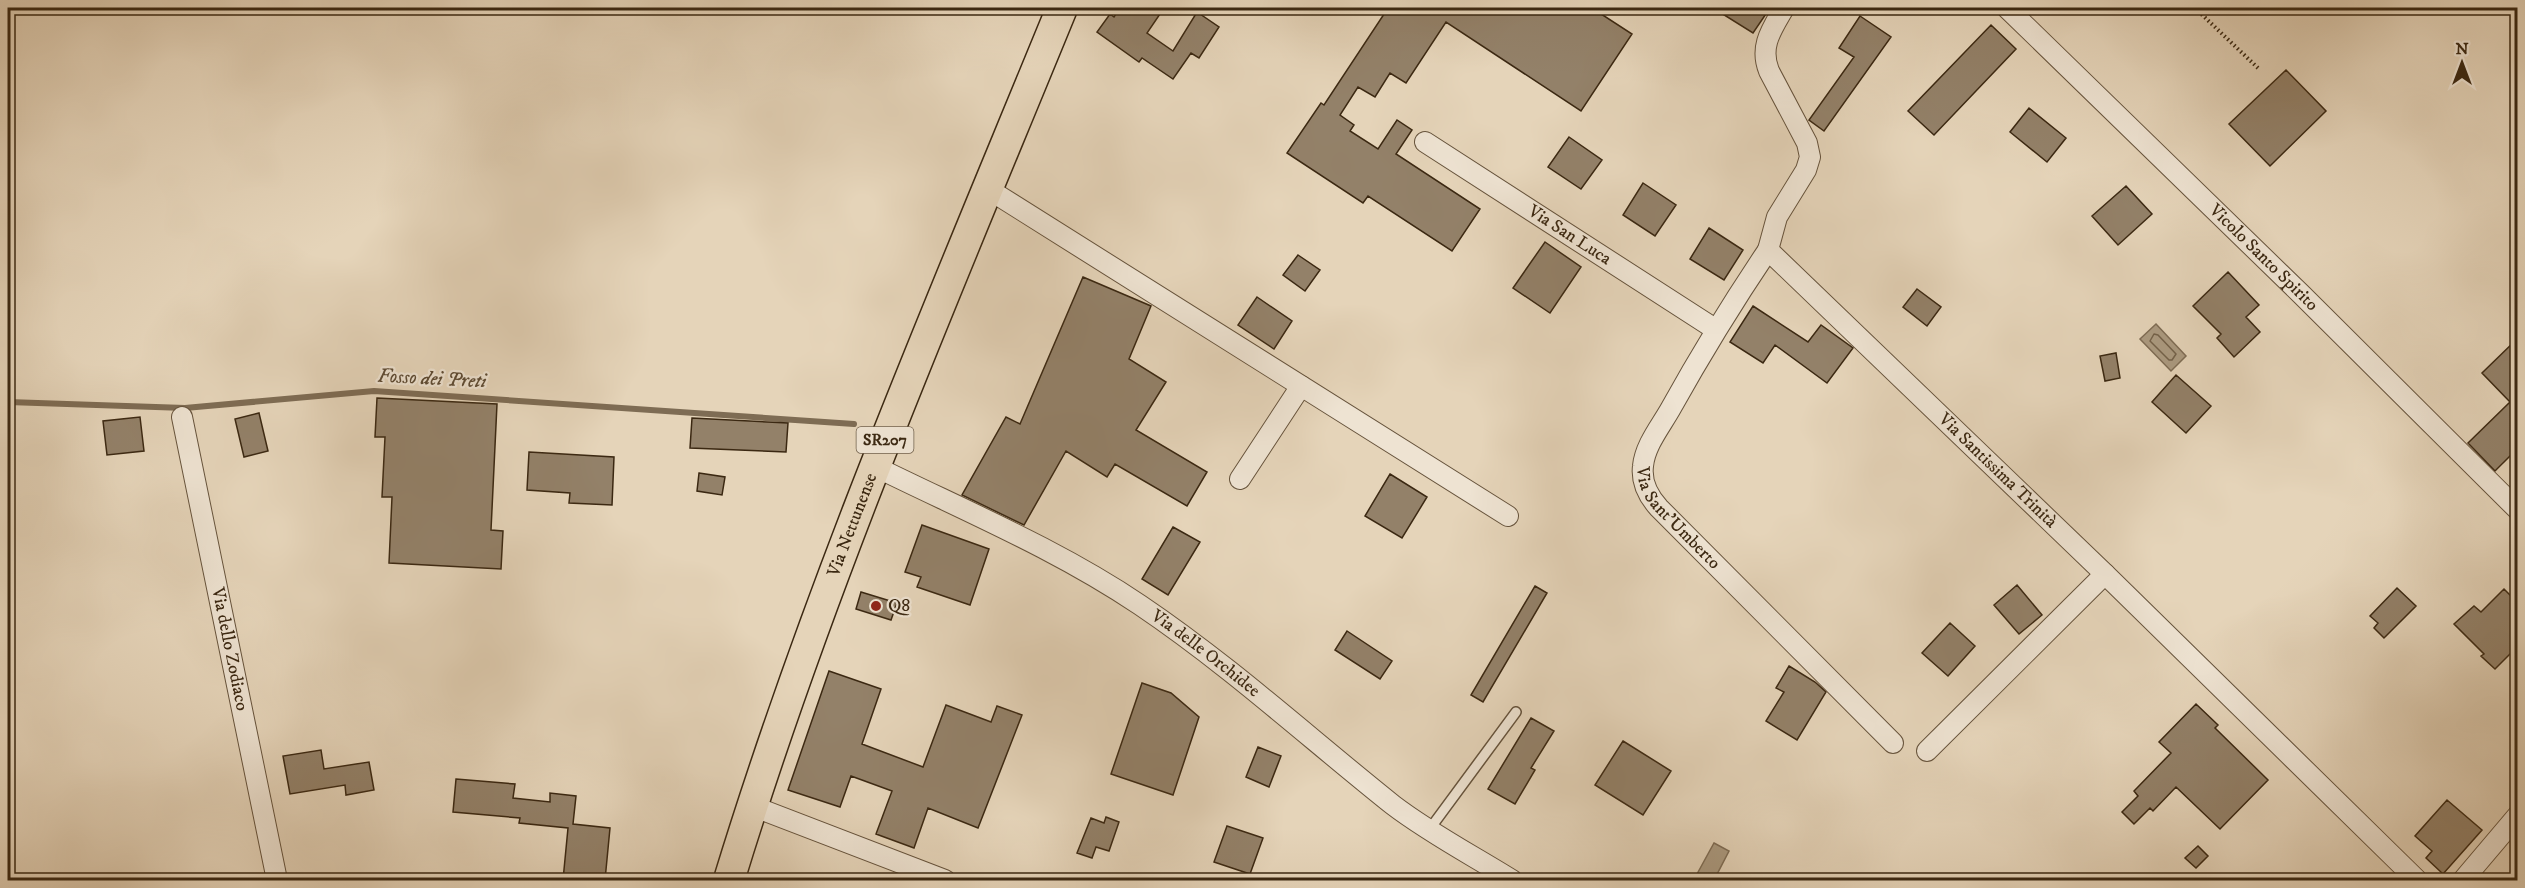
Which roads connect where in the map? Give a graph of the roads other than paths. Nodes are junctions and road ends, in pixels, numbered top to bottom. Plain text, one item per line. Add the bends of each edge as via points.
1 (1062, 8) edge
2 (1784, 8) edge
3 (2007, 8) edge
4 (1425, 142) dead end
5 (988, 189) junction
6 (1768, 250) junction
7 (1715, 329) junction
8 (1301, 386) junction
9 (182, 417) dead end
10 (874, 466) junction
11 (1240, 479) dead end
12 (2517, 510) edge
13 (1508, 516) dead end
14 (2105, 574) junction
15 (1516, 712) dead end
16 (1893, 743) dead end
17 (1927, 752) dead end
18 (752, 806) junction
19 (2517, 814) edge
20 (1429, 830) junction
21 (277, 880) edge
22 (729, 880) edge
23 (940, 880) edge
24 (1512, 880) edge
25 (2417, 880) edge
26 (2463, 880) edge

1 - 5 main road, Via Nettunense / SR207
2 - 6 street via 1767,39 1765,58 1807,143 1810,157 1777,217
3 - 12 street, Vicolo Santo Spirito
4 - 7 street, Via San Luca
5 - 8 street
5 - 10 main road, Via Nettunense / SR207
6 - 7 street, Via Sant'Umberto
6 - 14 street, Via Santissima Trinità
7 - 16 street, Via Sant'Umberto via 1648,448 1643,469 1646,488 1659,508
8 - 11 street
8 - 13 street
9 - 21 street, Via dello Zodiaco
10 - 18 main road, Via Nettunense / SR207
10 - 20 street, Via delle Orchidee via 1049,552 1138,604
14 - 17 street
14 - 25 street, Via Santissima Trinità
15 - 20 lane
18 - 22 main road, Via Nettunense / SR207
18 - 23 street
19 - 26 street
20 - 24 street, Via delle Orchidee

